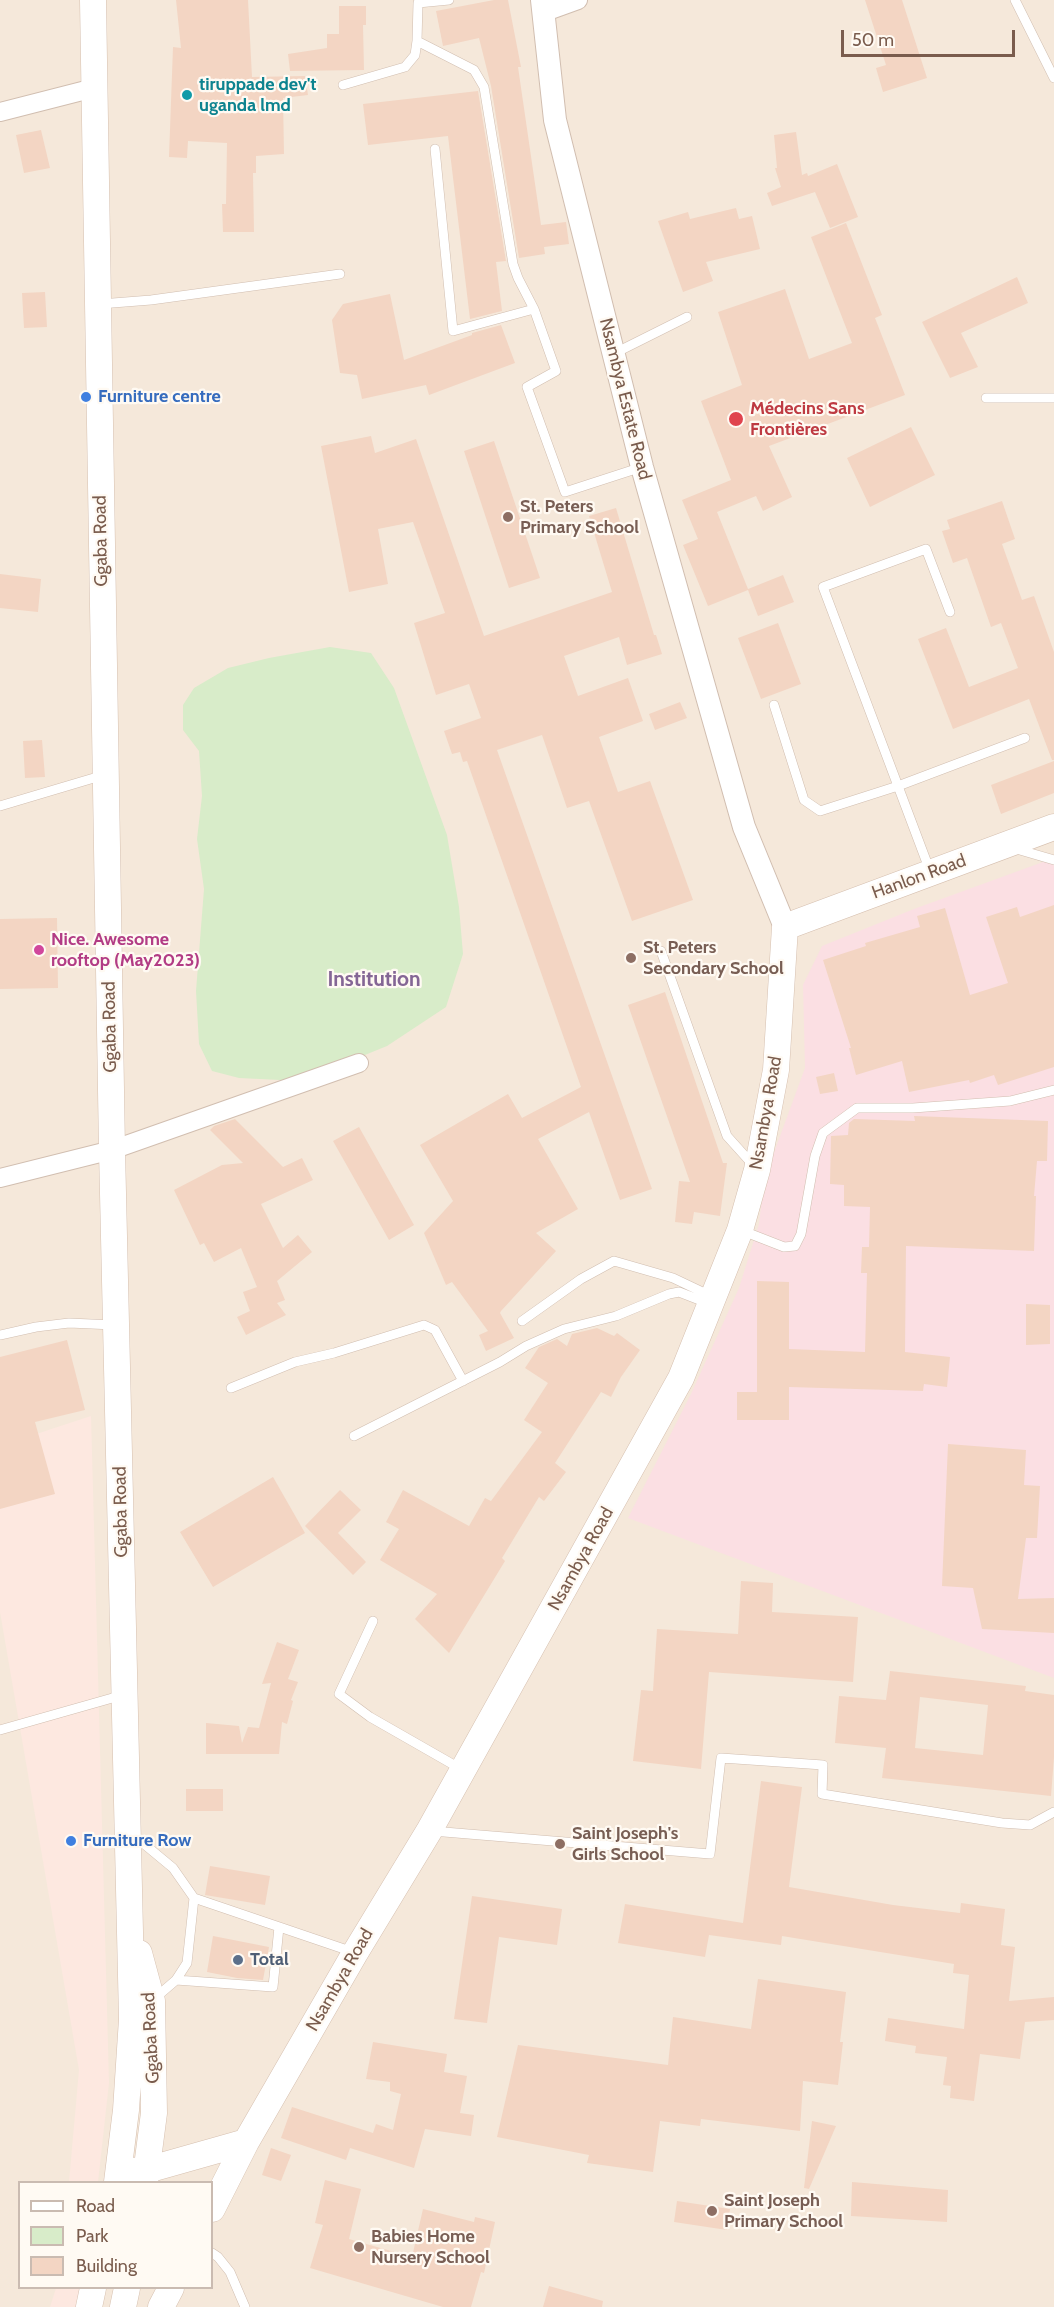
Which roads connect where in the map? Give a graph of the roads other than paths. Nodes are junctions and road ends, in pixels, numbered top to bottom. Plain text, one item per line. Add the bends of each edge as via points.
1 (93, 0) edge
2 (448, 0) edge
3 (578, 0) edge
4 (1015, 0) edge
5 (542, 6) edge
6 (417, 41) junction
7 (1054, 78) edge
8 (343, 86) dead end
9 (94, 88) junction
10 (0, 112) edge
11 (435, 149) dead end
12 (340, 274) dead end
13 (97, 304) junction
14 (534, 309) junction
15 (687, 317) dead end
16 (614, 354) junction
17 (1054, 398) edge
18 (986, 399) dead end
19 (642, 467) junction
20 (950, 612) dead end
21 (774, 705) dead end
22 (1025, 738) dead end
23 (105, 775) junction
24 (898, 786) junction
25 (0, 806) edge
26 (1054, 827) edge
27 (1006, 845) junction
28 (1054, 861) edge
29 (930, 873) junction
30 (785, 927) junction
31 (661, 951) dead end
32 (359, 1063) dead end
33 (1054, 1090) edge
34 (112, 1150) junction
35 (757, 1170) junction
36 (0, 1178) edge
37 (740, 1230) junction
38 (713, 1301) junction
39 (522, 1321) dead end
40 (117, 1325) junction
41 (0, 1335) edge
42 (464, 1381) junction
43 (231, 1388) dead end
44 (354, 1437) dead end
45 (374, 1621) dead end
46 (126, 1694) junction
47 (0, 1730) edge
48 (463, 1770) junction
49 (1054, 1812) edge
50 (129, 1831) junction
51 (429, 1831) junction
52 (194, 1898) junction
53 (128, 1909) junction
54 (279, 1927) junction
55 (355, 1953) junction
56 (176, 1980) junction
57 (152, 2001) junction
58 (246, 2142) junction
59 (146, 2176) edge
60 (118, 2178) edge
61 (213, 2207) edge
62 (213, 2254) edge
63 (93, 2289) edge
64 (127, 2289) edge
65 (170, 2289) edge
66 (89, 2307) edge
67 (123, 2307) edge
68 (160, 2307) edge
69 (245, 2307) edge

1 - 9 main road, Ggaba Road
2 - 6 lane via 418,3
3 - 5 street
4 - 7 lane
5 - 16 street, Nsambya Estate Road via 555,120
6 - 8 lane via 415,55 405,67
6 - 14 lane via 474,70 484,87 513,264
9 - 10 street
9 - 13 main road, Ggaba Road
11 - 14 lane via 453,331
12 - 13 lane
13 - 23 main road, Ggaba Road
14 - 19 lane via 556,371 527,387 565,492
15 - 16 lane
16 - 19 street, Nsambya Estate Road
17 - 18 lane
19 - 30 street, Nsambya Estate Road via 744,827
20 - 24 lane via 926,549 823,587
21 - 24 lane via 804,800 820,811
22 - 24 lane
23 - 25 lane
23 - 34 main road, Ggaba Road
24 - 29 lane
26 - 27 main road, Hanlon Road
27 - 28 lane
27 - 29 main road, Hanlon Road
29 - 30 main road, Hanlon Road
30 - 35 main road, Nsambya Road via 776,1070
31 - 35 lane via 727,1136
32 - 34 street
33 - 37 lane via 1010,1101 857,1108 823,1133 795,1246 784,1247
34 - 36 street
34 - 40 main road, Ggaba Road
35 - 37 main road, Nsambya Road
37 - 38 main road, Nsambya Road
38 - 39 lane via 673,1278 614,1261
38 - 42 lane via 680,1292 669,1294 616,1316 564,1329
38 - 48 main road, Nsambya Road via 681,1378
40 - 41 lane via 69,1323
40 - 46 main road, Ggaba Road
42 - 43 lane via 435,1330 424,1325 295,1362
42 - 44 lane
45 - 48 lane via 339,1694 370,1717
46 - 47 lane
46 - 50 main road, Ggaba Road
48 - 51 main road, Nsambya Road
49 - 51 lane via 1030,1826 957,1816 822,1794 823,1766 721,1758 710,1854
50 - 52 lane via 173,1868
50 - 53 main road, Ggaba Road
51 - 55 main road, Nsambya Road
52 - 54 lane
52 - 56 lane via 187,1963
53 - 57 main road, Ggaba Road
53 - 60 main road, Ggaba Road via 132,2019
54 - 55 lane
54 - 56 lane via 273,1987
55 - 58 main road, Nsambya Road
56 - 57 lane
57 - 59 main road, Ggaba Road via 154,2113
58 - 59 main road
58 - 61 main road, Nsambya Road
59 - 60 main road
62 - 69 lane via 230,2272
63 - 66 main road
64 - 67 main road
65 - 68 main road

